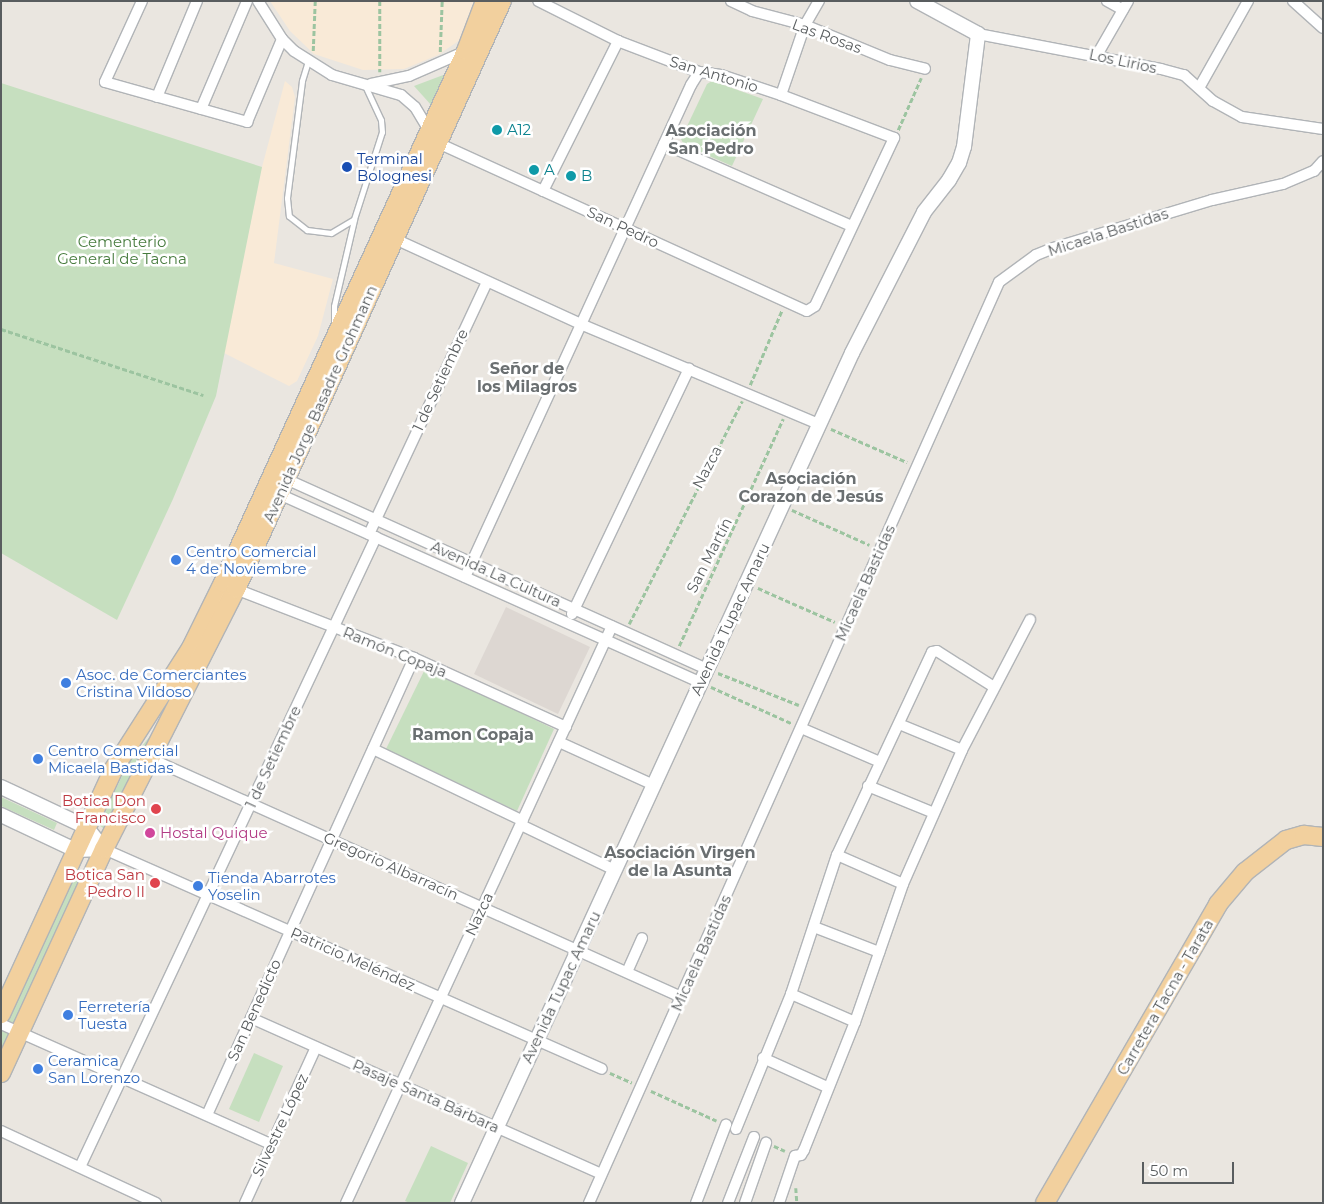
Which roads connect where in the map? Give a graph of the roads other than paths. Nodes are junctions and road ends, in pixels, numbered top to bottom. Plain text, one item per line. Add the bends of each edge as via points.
1 (142, 1) edge
2 (197, 1) edge
3 (247, 1) edge
4 (258, 1) edge
5 (485, 1) edge
6 (502, 1) edge
7 (538, 1) edge
8 (731, 1) edge
9 (820, 1) edge
10 (917, 1) edge
11 (1107, 1) edge
12 (1248, 1) edge
13 (1293, 1) edge
14 (1125, 6) edge
15 (806, 25) junction
16 (1323, 28) edge
17 (978, 34) junction
18 (282, 39) junction
19 (618, 41) junction
20 (466, 51) junction
21 (1097, 55) junction
22 (308, 61) junction
23 (925, 69) road end
24 (699, 72) junction
25 (364, 85) junction
26 (1199, 88) junction
27 (781, 95) junction
28 (157, 96) junction
29 (201, 109) junction
30 (1323, 130) edge
31 (434, 136) junction
32 (664, 144) junction
33 (1323, 161) edge
34 (543, 191) junction
35 (354, 219) junction
36 (852, 226) junction
37 (627, 229) junction
38 (395, 239) junction
39 (487, 282) junction
40 (583, 325) junction
41 (334, 340) junction
42 (689, 369) junction
43 (820, 424) junction
44 (282, 486) junction
45 (374, 519) junction
46 (372, 535) junction
47 (472, 563) junction
48 (465, 577) junction
49 (230, 586) junction
50 (575, 609) junction
51 (1030, 620) dead end
52 (568, 623) junction
53 (612, 626) junction
54 (334, 628) junction
55 (606, 640) junction
56 (414, 658) junction
57 (707, 669) junction
58 (701, 682) junction
59 (994, 688) junction
60 (899, 724) junction
61 (566, 727) junction
62 (801, 728) junction
63 (559, 742) junction
64 (373, 748) junction
65 (129, 749) junction
66 (962, 750) junction
67 (150, 758) junction
68 (880, 762) junction
69 (654, 785) junction
70 (868, 786) junction
71 (1, 787) edge
72 (251, 804) junction
73 (934, 813) junction
74 (1, 815) edge
75 (522, 823) junction
76 (86, 827) junction
77 (1323, 837) edge
78 (332, 840) junction
79 (104, 849) junction
80 (75, 850) junction
81 (837, 855) junction
82 (615, 870) junction
83 (903, 884) junction
84 (208, 895) junction
85 (483, 907) junction
86 (814, 927) junction
87 (290, 931) junction
88 (642, 938) dead end
89 (578, 950) junction
90 (879, 952) junction
91 (627, 972) junction
92 (791, 994) junction
93 (682, 997) junction
94 (441, 998) junction
95 (1, 1014) edge
96 (251, 1018) junction
97 (855, 1022) junction
98 (1, 1024) edge
99 (20, 1032) junction
100 (536, 1040) junction
101 (316, 1047) junction
102 (763, 1058) junction
103 (602, 1069) road end
104 (1, 1073) edge
105 (123, 1077) junction
106 (401, 1085) junction
107 (828, 1087) junction
108 (207, 1115) junction
109 (496, 1128) junction
110 (1, 1130) edge
111 (754, 1137) dead end
112 (766, 1143) road end
113 (271, 1144) junction
114 (80, 1167) junction
115 (601, 1174) junction
116 (156, 1203) edge
117 (245, 1203) edge
118 (346, 1203) edge
119 (462, 1203) edge
120 (589, 1203) edge
121 (696, 1203) edge
122 (728, 1203) edge
123 (745, 1203) edge
124 (779, 1203) edge
125 (1045, 1203) edge

1 - 28 street via 105,82
2 - 28 street
3 - 29 street
4 - 18 street
5 - 20 highway, Avenida Jorge Basadre Grohmann
6 - 31 highway, Avenida Jorge Basadre Grohmann
7 - 19 street, San Antonio
8 - 15 street, Las Rosas via 752,11
9 - 15 street
10 - 17 street, Los Lirios
11 - 14 street
12 - 26 street
13 - 16 street
14 - 21 street
15 - 23 street, Las Rosas via 890,60
15 - 27 street
17 - 21 street, Los Lirios
17 - 43 street, Avenida Tupac Amaru via 964,148 959,163 915,227
18 - 22 street
18 - 29 street via 247,122
19 - 24 street, San Antonio
19 - 34 street
20 - 25 street via 440,64
20 - 31 highway, Avenida Jorge Basadre Grohmann
21 - 26 street, Los Lirios via 1184,75
22 - 25 street via 332,75
22 - 35 lane via 302,81 287,198 289,216 300,227 323,234 344,228
24 - 27 street, San Antonio via 721,75
24 - 32 street
25 - 31 street via 393,91 409,100
25 - 35 lane via 381,120 382,132
26 - 30 street, Los Lirios via 1226,111 1242,117
27 - 36 street, San Antonio via 894,138
28 - 29 street
31 - 34 street, San Pedro
31 - 38 highway, Avenida Jorge Basadre Grohmann
31 - 41 highway, Avenida Jorge Basadre Grohmann
32 - 36 street
32 - 37 street
33 - 62 street, Micaela Bastidas via 1314,171 1283,184 1212,200 1053,248 1018,267 999,282
34 - 37 street, San Pedro
35 - 41 lane via 334,306
36 - 37 street, San Pedro via 819,299 807,311
37 - 40 street
38 - 39 street
38 - 44 highway, Avenida Jorge Basadre Grohmann
39 - 40 street
39 - 45 street, 1 de Setiembre
40 - 42 street
40 - 47 street
41 - 49 highway, Avenida Jorge Basadre Grohmann
42 - 43 street
42 - 50 street
43 - 57 street, Avenida Tupac Amaru
44 - 45 street, Avenida La Cultura
44 - 46 street, Avenida La Cultura
44 - 49 highway, Avenida Jorge Basadre Grohmann
45 - 46 street, 1 de Setiembre
45 - 47 street, Avenida La Cultura
46 - 48 street, Avenida La Cultura
46 - 54 street, 1 de Setiembre
47 - 48 street
47 - 50 street, Avenida La Cultura
48 - 52 street, Avenida La Cultura
49 - 54 street, Ramón Copaja
49 - 65 highway, Avenida Jorge Basadre Grohmann
49 - 67 highway, Avenida Jorge Basadre Grohmann
50 - 52 street
50 - 53 street, Avenida La Cultura
51 - 59 street
52 - 55 street, Avenida La Cultura
53 - 55 street, Nazca
53 - 57 street, Avenida La Cultura
54 - 56 street, Ramón Copaja
54 - 72 street, 1 de Setiembre
55 - 58 street, Avenida La Cultura
55 - 61 street, Nazca
56 - 61 street, Ramón Copaja
56 - 64 street, San Benedicto
57 - 58 street, Avenida Tupac Amaru
58 - 69 street, Avenida Tupac Amaru
59 - 60 street via 934,651
59 - 66 street
60 - 66 street
60 - 68 street
61 - 63 street, Nazca
62 - 68 street
62 - 93 street, Micaela Bastidas
63 - 69 street
63 - 75 street, Nazca
64 - 75 street
64 - 78 street, San Benedicto
65 - 67 street, Gregorio Albarracín
65 - 76 highway, Avenida Jorge Basadre Grohmann via 113,770
66 - 73 street
67 - 72 street, Gregorio Albarracín
67 - 79 highway, Avenida Jorge Basadre Grohmann
68 - 70 street
69 - 82 street, Avenida Tupac Amaru
70 - 73 street
70 - 81 street
71 - 76 street
72 - 78 street, Gregorio Albarracín
72 - 84 street, 1 de Setiembre
73 - 83 street
74 - 80 street
75 - 82 street
75 - 85 street, Nazca
76 - 79 street
76 - 80 highway, Avenida Jorge Basadre Grohmann
77 - 125 highway, Carretera Tacna - Tarata via 1304,835 1286,840 1245,872 1222,899
78 - 85 street, Gregorio Albarracín
78 - 87 street, San Benedicto
79 - 80 street
79 - 84 street, Patricio Meléndez
79 - 99 highway, Avenida Jorge Basadre Grohmann
80 - 95 highway, Avenida Jorge Basadre Grohmann
81 - 83 street
81 - 86 street
82 - 89 street, Avenida Tupac Amaru
83 - 90 street
84 - 87 street, Patricio Meléndez
84 - 105 street, 1 de Setiembre
85 - 89 street, Gregorio Albarracín
85 - 94 street, Nazca
86 - 90 street
86 - 92 street
87 - 94 street, Patricio Meléndez
87 - 96 street, San Benedicto
88 - 91 street
89 - 91 street, Gregorio Albarracín
89 - 100 street, Avenida Tupac Amaru
90 - 97 street
91 - 93 street, Gregorio Albarracín
92 - 97 street
92 - 102 street
93 - 115 street, Micaela Bastidas
94 - 100 street, Patricio Meléndez
94 - 106 street, Nazca
96 - 101 street, Pasaje Santa Bárbara
96 - 108 street, San Benedicto
97 - 107 street
98 - 99 street
99 - 104 highway, Avenida Jorge Basadre Grohmann
99 - 105 street
100 - 103 street, Patricio Meléndez
100 - 109 street, Avenida Tupac Amaru
101 - 106 street, Pasaje Santa Bárbara
101 - 113 street, Silvestre López
102 - 107 street
102 - 121 street
105 - 108 street
105 - 114 street, 1 de Setiembre
106 - 109 street, Pasaje Santa Bárbara
106 - 118 street, Nazca
107 - 124 street via 802,1155 795,1156
108 - 113 street
109 - 115 street, Pasaje Santa Bárbara
109 - 119 street, Avenida Tupac Amaru
110 - 114 street
111 - 122 street
112 - 123 street
113 - 117 street, Silvestre López
114 - 116 street
115 - 120 street, Micaela Bastidas

